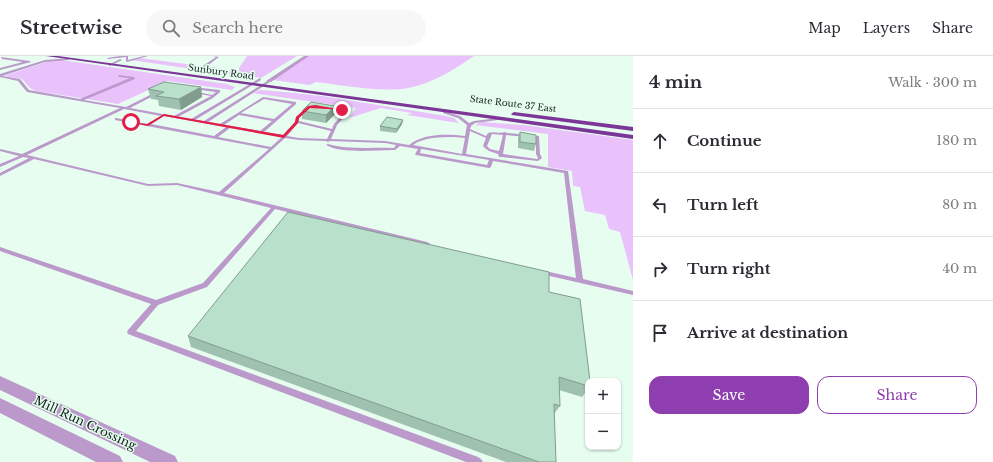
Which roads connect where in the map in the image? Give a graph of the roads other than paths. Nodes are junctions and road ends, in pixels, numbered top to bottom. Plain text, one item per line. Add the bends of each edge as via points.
1 (89, 56) edge
2 (147, 56) edge
3 (214, 56) edge
4 (298, 56) edge
5 (307, 56) edge
6 (1, 58) edge
7 (46, 58) edge
8 (126, 58) edge
9 (11, 60) junction
10 (30, 62) junction
11 (108, 62) junction
12 (0, 63) edge
13 (9, 68) junction
14 (0, 70) edge
15 (18, 70) junction
16 (198, 71) junction
17 (0, 76) edge
18 (119, 76) dead end
19 (260, 79) junction
20 (270, 81) junction
21 (251, 85) junction
22 (261, 86) junction
23 (161, 90) edge
24 (213, 96) junction
25 (390, 97) joint
26 (81, 100) junction
27 (392, 105) joint
28 (309, 107) edge
29 (322, 107) edge
30 (125, 108) junction
31 (444, 112) junction
32 (238, 114) junction
33 (164, 115) junction
34 (175, 117) junction
35 (116, 119) dead end
36 (498, 119) junction
37 (192, 120) junction
38 (275, 120) junction
39 (205, 122) junction
40 (297, 122) junction
41 (148, 125) junction
42 (221, 125) junction
43 (604, 125) junction
44 (229, 127) junction
45 (469, 127) junction
46 (633, 129) edge
47 (334, 130) junction
48 (260, 132) junction
49 (505, 133) junction
50 (607, 134) junction
51 (284, 137) junction
52 (467, 137) junction
53 (633, 137) edge
54 (214, 138) junction
55 (488, 138) junction
56 (328, 143) junction
57 (410, 146) junction
58 (272, 148) junction
59 (420, 148) junction
60 (0, 150) edge
61 (501, 154) junction
62 (22, 155) junction
63 (464, 155) junction
64 (33, 158) junction
65 (491, 160) junction
66 (499, 161) junction
67 (0, 166) edge
68 (0, 175) edge
69 (220, 194) junction
70 (274, 207) junction
71 (437, 246) edge
72 (0, 249) edge
73 (532, 269) edge
74 (580, 281) junction
75 (633, 293) edge
76 (156, 303) junction
77 (0, 383) edge
78 (0, 405) edge
79 (114, 462) edge
80 (169, 462) edge
81 (478, 462) edge

1 - 11 highway, Sunbury Road
2 - 8 lane
3 - 16 lane via 218,57
4 - 19 street
5 - 20 street
6 - 9 lane
7 - 11 highway, Sunbury Road
7 - 15 lane
8 - 11 highway, Sunbury Road
8 - 16 highway, Sunbury Road
9 - 10 lane
9 - 12 lane
10 - 13 lane
10 - 14 lane
11 - 21 highway, Sunbury Road
13 - 14 lane
13 - 15 lane
15 - 17 lane
16 - 19 highway, Sunbury Road
17 - 26 lane via 19,80 28,91
18 - 26 lane via 134,78
19 - 20 highway, Sunbury Road
19 - 21 lane
20 - 22 lane
20 - 25 highway, Sunbury Road
21 - 22 highway, Sunbury Road
21 - 37 lane
22 - 27 highway, Sunbury Road
22 - 39 lane
23 - 30 lane
24 - 24 lane via 187,89 219,92
24 - 34 lane
25 - 43 highway, State Route 37 East
26 - 30 lane
27 - 31 highway, State Route 37 East
28 - 40 lane via 297,118
29 - 47 lane via 346,113
30 - 33 lane
30 - 62 lane
31 - 36 highway, State Route 37 East
31 - 45 lane via 459,117
32 - 38 lane
32 - 38 lane via 263,98 295,103
32 - 42 lane
33 - 34 lane
33 - 41 lane
34 - 37 lane
35 - 41 lane
36 - 45 lane via 474,122
36 - 50 highway, State Route 37 East
37 - 39 lane
38 - 48 lane
39 - 42 lane
40 - 47 lane
40 - 51 lane
41 - 54 lane
42 - 44 lane
43 - 46 highway, State Route 37 East
43 - 50 lane
44 - 48 lane
44 - 54 lane
45 - 52 lane
45 - 55 lane
47 - 56 lane
48 - 51 lane
49 - 55 lane via 491,133
49 - 61 lane
49 - 61 lane via 538,137 538,154 522,159
50 - 53 highway, State Route 37 East
51 - 56 lane
51 - 58 lane
52 - 57 lane via 442,136 415,142
52 - 63 lane
54 - 58 lane
55 - 61 lane via 486,149
56 - 57 lane via 335,148 395,149 399,144
57 - 59 lane
58 - 69 lane
59 - 63 lane
59 - 65 lane via 417,154 489,167
60 - 62 lane
61 - 66 lane
62 - 64 lane
62 - 67 lane
63 - 65 lane
64 - 68 lane
64 - 69 lane via 148,185 176,184
65 - 66 lane
66 - 74 lane via 566,172
69 - 70 lane
70 - 71 lane
70 - 76 lane via 205,285
72 - 76 lane
73 - 74 lane
74 - 75 lane
76 - 81 lane via 131,332
77 - 80 street, Mill Run Crossing
78 - 79 street, Mill Run Crossing

